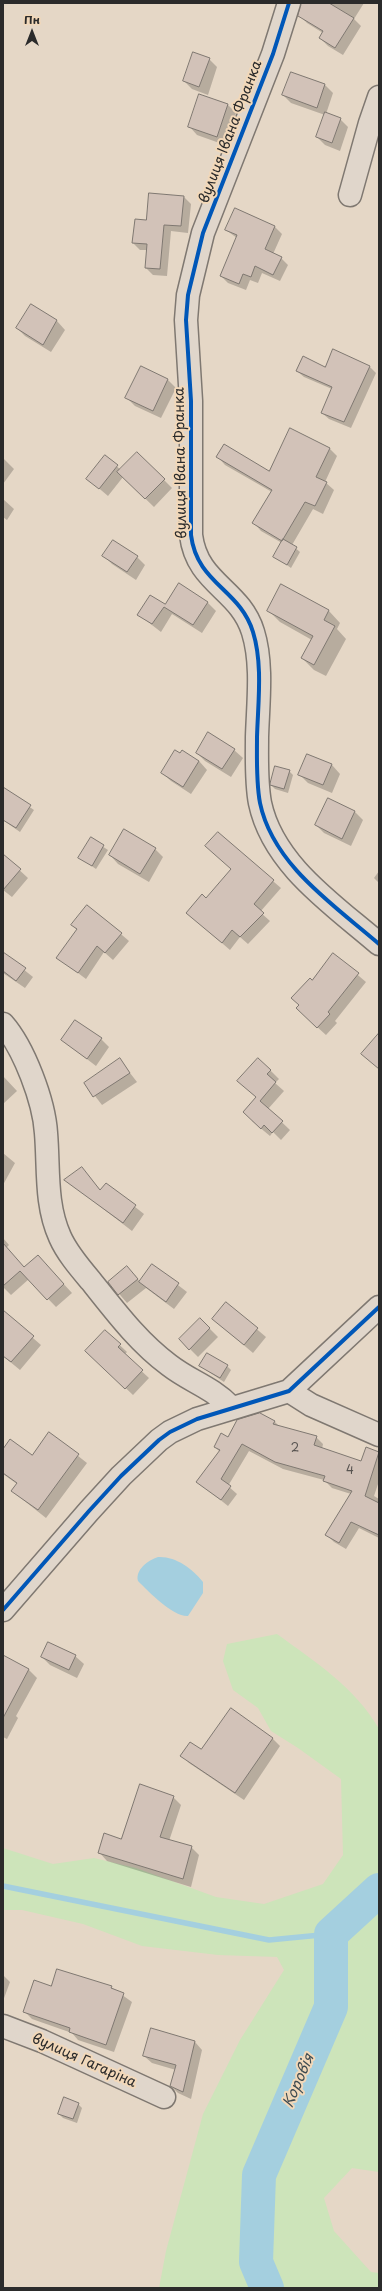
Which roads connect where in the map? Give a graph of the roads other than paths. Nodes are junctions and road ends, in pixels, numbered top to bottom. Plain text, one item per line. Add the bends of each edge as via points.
1 (289, 3) edge
2 (379, 97) edge
3 (350, 195) dead end
4 (379, 944) edge
5 (3, 1024) edge
6 (379, 1307) edge
7 (289, 1391) junction
8 (231, 1407) junction
9 (379, 1435) edge
10 (3, 1610) edge
11 (3, 2026) edge
12 (164, 2097) dead end

1 - 4 street, вулиця Івана Франка via 273,54 203,232 192,274 186,320 191,394 191,535 195,553 207,574 238,604 250,623 254,637 258,664 258,787 267,825 292,864 320,893
2 - 3 street
5 - 8 street via 24,1060 41,1105 46,1131 51,1210 66,1250 145,1345 171,1366 215,1392
6 - 7 street
7 - 8 street
7 - 9 street via 311,1405
8 - 10 street via 181,1426 159,1440 121,1476
11 - 12 street, вулиця Гагаріна via 42,2041

